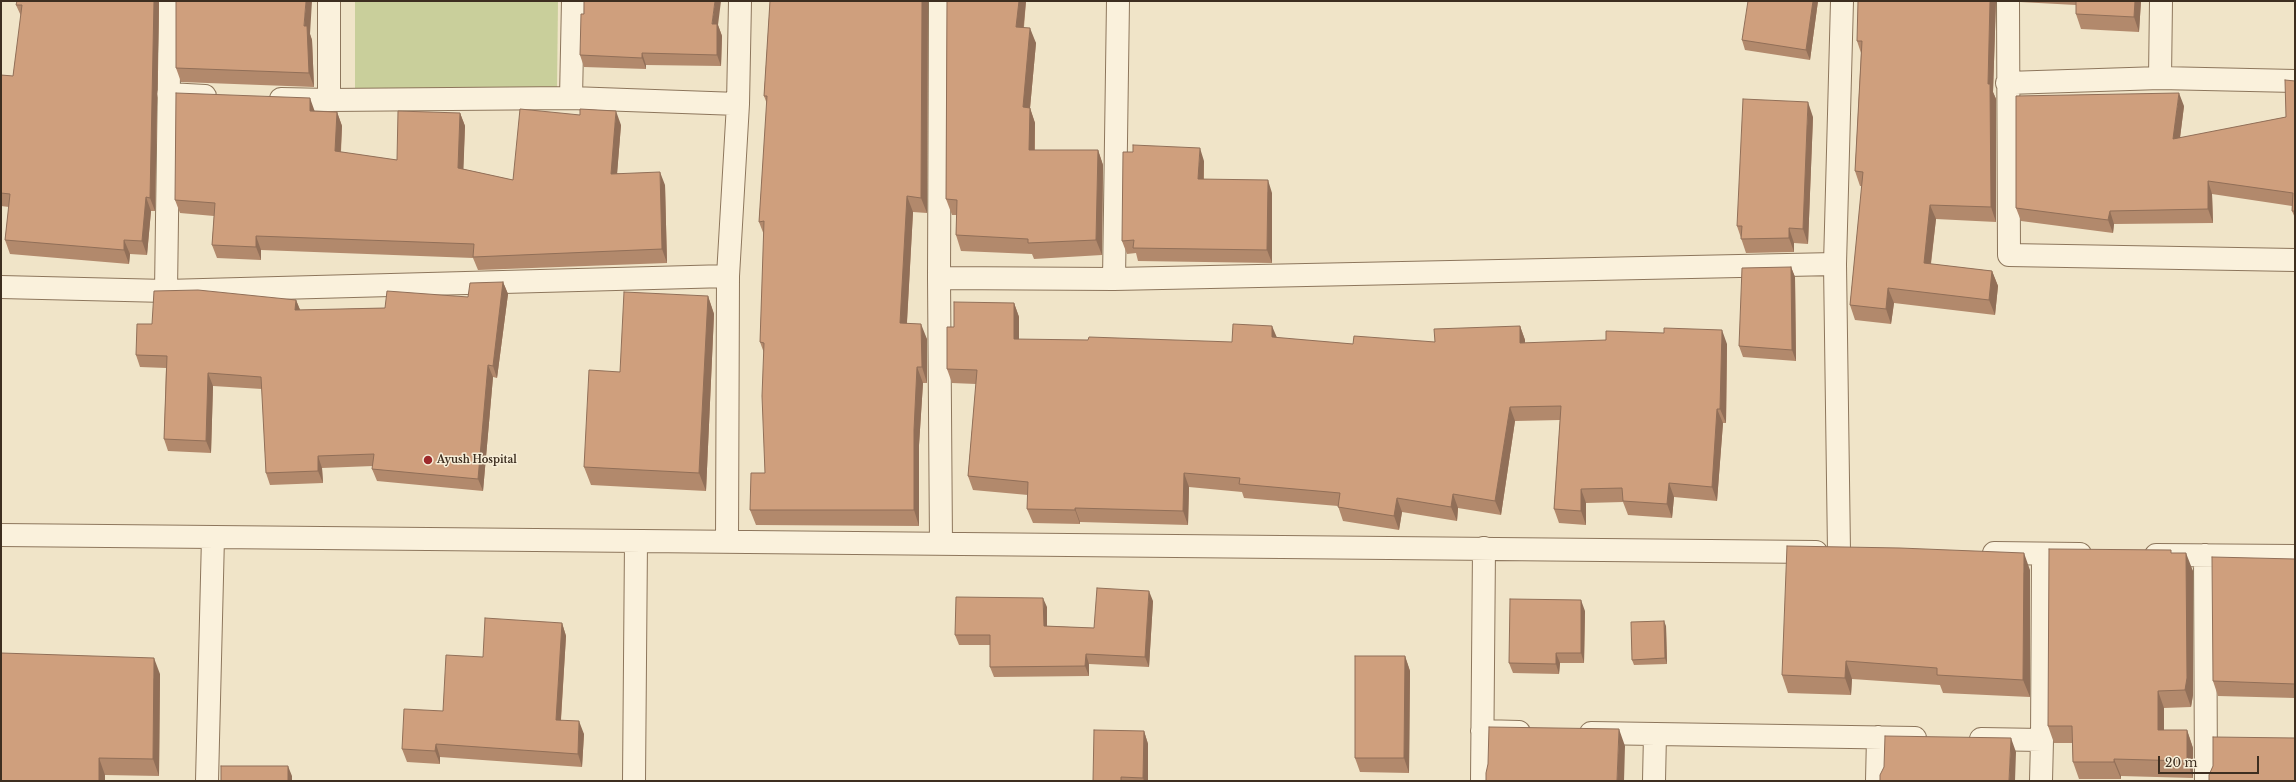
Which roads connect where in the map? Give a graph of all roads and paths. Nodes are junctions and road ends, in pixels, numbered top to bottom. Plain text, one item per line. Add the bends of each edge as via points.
1 (170, 1) edge
2 (329, 1) edge
3 (573, 1) edge
4 (740, 1) edge
5 (940, 1) edge
6 (1118, 1) edge
7 (1842, 1) edge
8 (2008, 1) edge
9 (2161, 1) edge
10 (2160, 78) junction
11 (2295, 81) edge
12 (2007, 83) junction
13 (168, 94) junction
14 (222, 96) edge
15 (260, 98) edge
16 (571, 98) junction
17 (329, 100) junction
18 (738, 104) junction
19 (2295, 260) edge
20 (1835, 264) junction
21 (728, 276) junction
22 (939, 278) junction
23 (1114, 279) junction
24 (1, 287) edge
25 (166, 291) junction
26 (1, 535) edge
27 (213, 537) junction
28 (636, 541) junction
29 (727, 542) junction
30 (941, 544) junction
31 (1484, 548) junction
32 (1839, 552) junction
33 (1863, 552) edge
34 (1972, 553) edge
35 (2043, 554) junction
36 (2097, 554) edge
37 (2135, 554) edge
38 (2205, 555) junction
39 (2295, 556) edge
40 (1482, 731) junction
41 (1537, 732) edge
42 (1569, 732) edge
43 (1655, 734) junction
44 (1878, 737) junction
45 (1932, 738) edge
46 (1964, 739) edge
47 (2206, 739) junction
48 (2042, 740) junction
49 (2228, 740) edge
50 (207, 781) edge
51 (634, 781) edge
52 (1482, 781) edge
53 (1654, 781) edge
54 (1877, 781) edge
55 (2041, 781) edge
56 (2206, 781) edge

1 - 13 street
2 - 17 street
3 - 16 street
4 - 18 street
5 - 22 street
6 - 23 street
7 - 20 street
8 - 12 street
9 - 10 street
10 - 11 street
10 - 12 street
12 - 19 street via 2009,255
13 - 14 street
13 - 25 street
15 - 17 street
16 - 17 street
16 - 18 street
18 - 21 street
20 - 23 street
20 - 32 street
21 - 25 street
21 - 29 street
22 - 23 street
22 - 30 street
24 - 25 street
26 - 27 street
27 - 28 street
27 - 50 street
28 - 29 street
28 - 51 street
29 - 30 street
30 - 31 street
31 - 32 street
31 - 40 street
32 - 33 street
34 - 35 street
35 - 36 street
35 - 48 street
37 - 38 street
38 - 39 street
38 - 47 street
40 - 41 street
40 - 52 street
42 - 43 street
43 - 44 street
43 - 53 street
44 - 45 street
44 - 54 street
46 - 48 street
47 - 49 street
47 - 56 street
48 - 55 street

